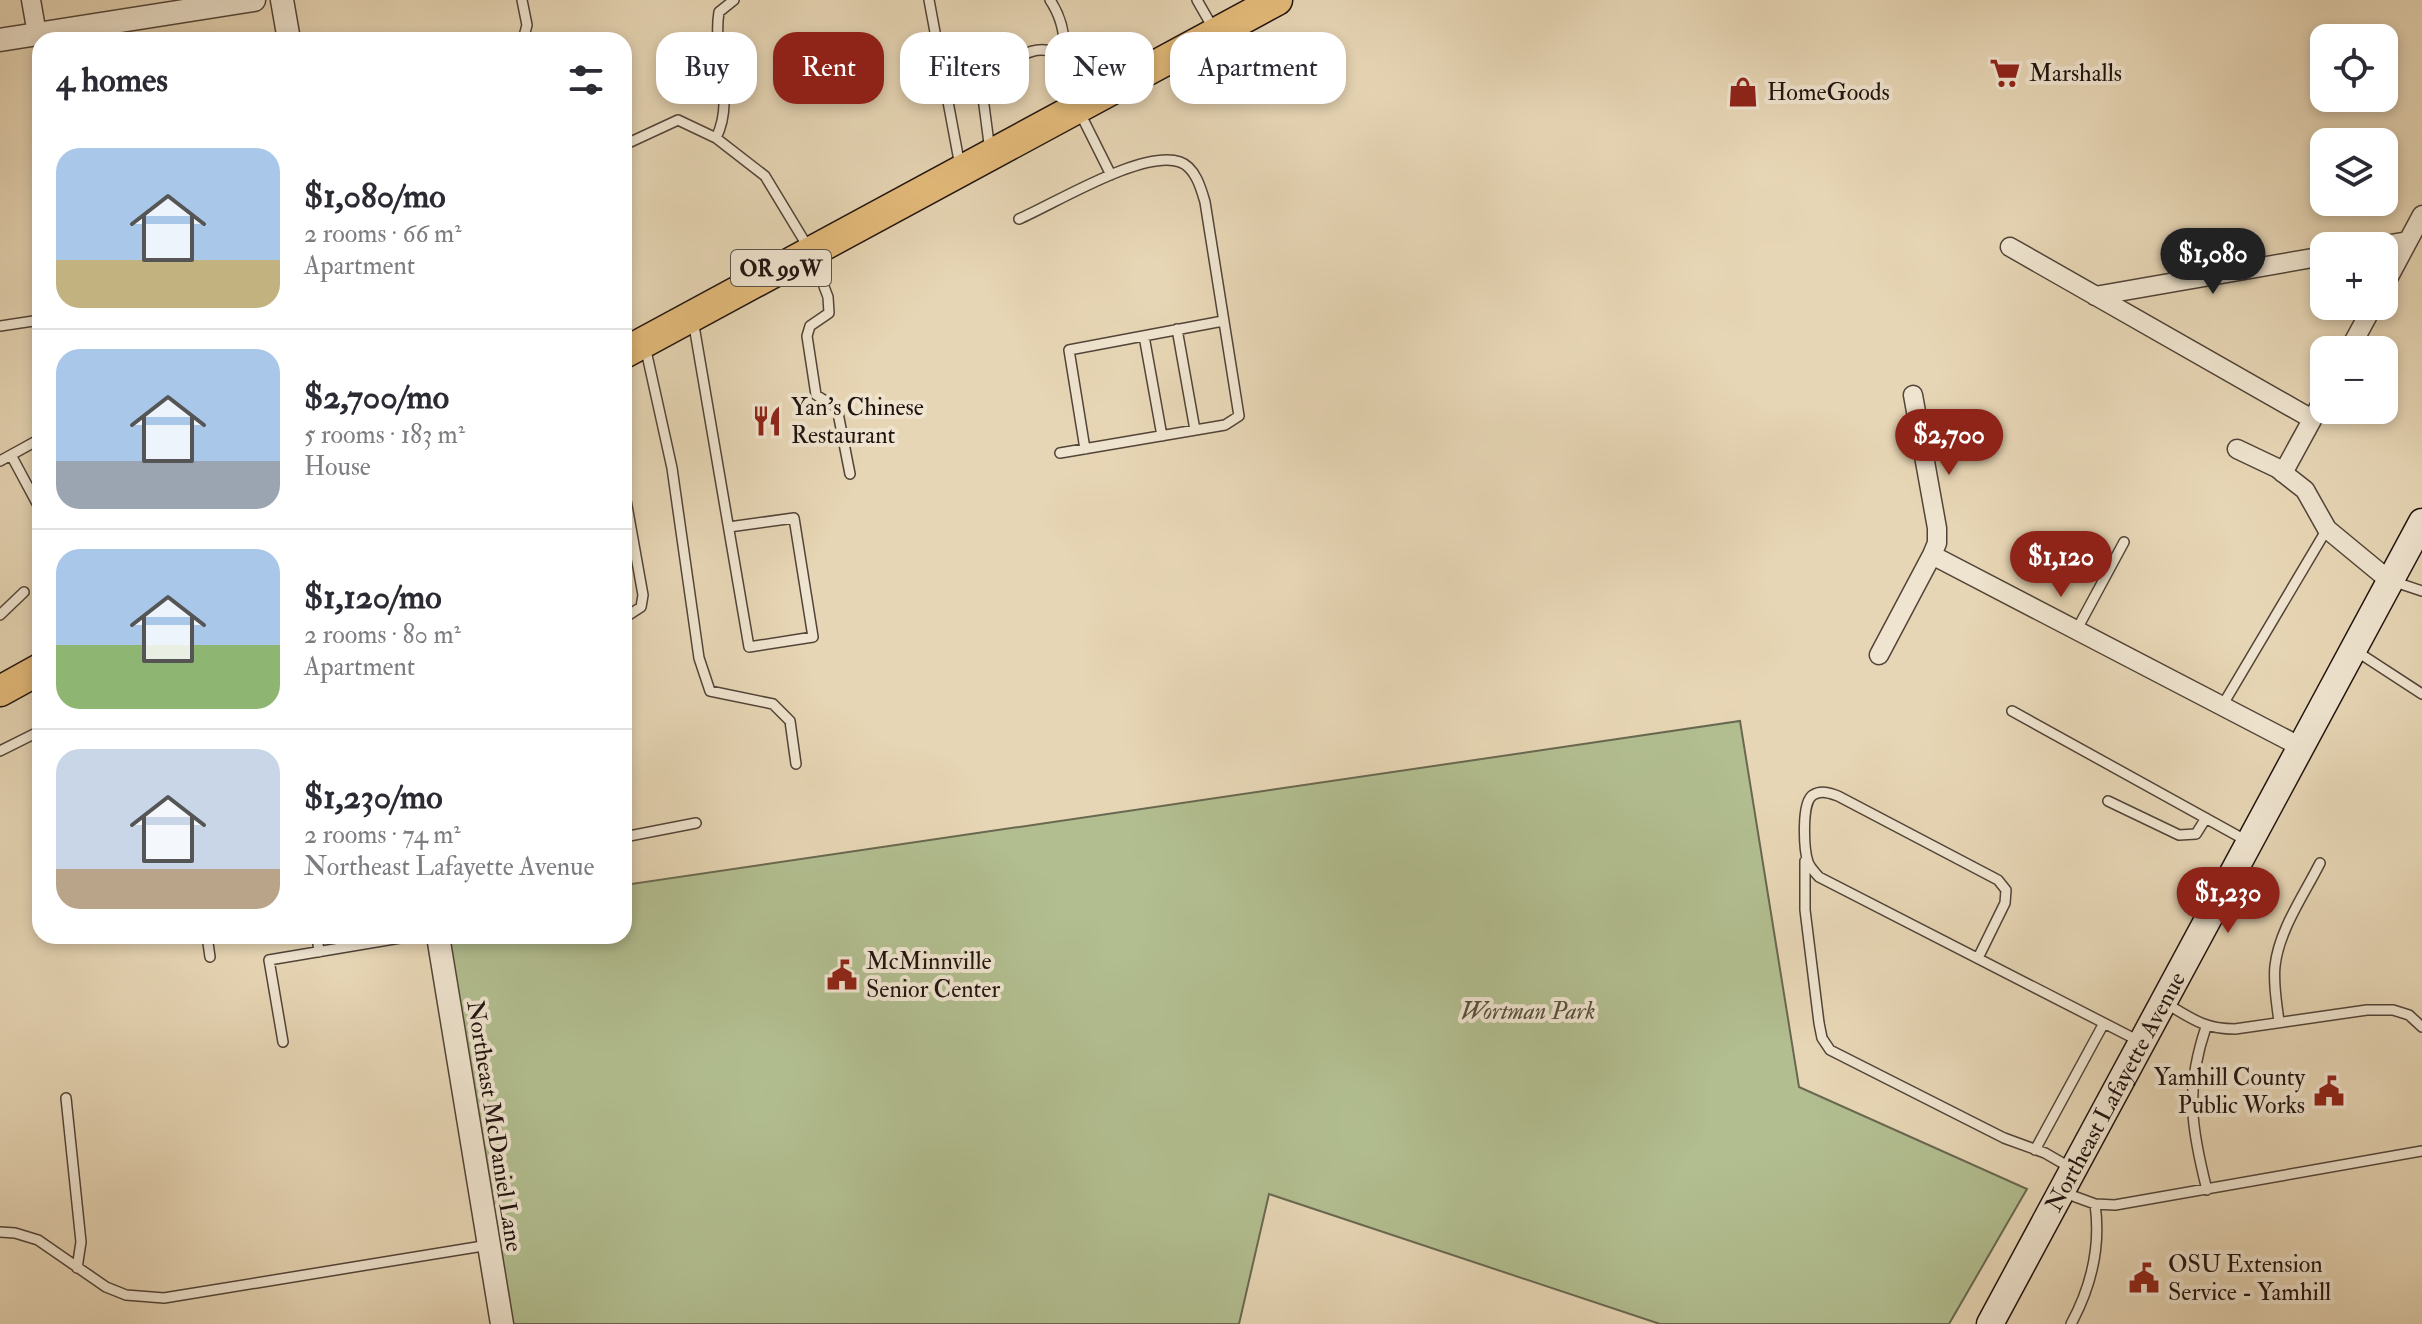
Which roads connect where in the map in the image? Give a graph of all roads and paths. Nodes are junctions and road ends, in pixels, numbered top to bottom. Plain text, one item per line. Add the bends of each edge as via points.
1 (31, 0) edge
2 (254, 0) edge
3 (282, 0) edge
4 (522, 0) edge
5 (734, 0) edge
6 (929, 0) edge
7 (1050, 0) edge
8 (1197, 0) edge
9 (1267, 2) edge
10 (37, 32) edge
11 (50, 32) edge
12 (288, 32) edge
13 (525, 32) edge
14 (1064, 32) edge
15 (1215, 32) edge
16 (1218, 32) edge
17 (32, 35) edge
18 (0, 40) edge
19 (1045, 51) edge
20 (1086, 104) joint
21 (716, 138) junction
22 (632, 141) edge
23 (991, 155) junction
24 (961, 171) junction
25 (1111, 175) junction
26 (2422, 215) edge
27 (1019, 219) dead end
28 (2408, 241) junction
29 (2398, 243) edge
30 (2010, 247) dead end
31 (811, 252) junction
32 (2310, 258) edge
33 (2398, 260) edge
34 (2095, 296) junction
35 (692, 316) junction
36 (32, 321) edge
37 (1223, 321) junction
38 (0, 326) edge
39 (1177, 329) junction
40 (1144, 336) junction
41 (634, 348) edge
42 (1913, 395) dead end
43 (2310, 418) edge
44 (2310, 423) edge
45 (1195, 430) junction
46 (1162, 436) junction
47 (32, 443) edge
48 (1085, 449) junction
49 (2237, 449) dead end
50 (1060, 453) dead end
51 (11, 455) junction
52 (0, 461) edge
53 (2283, 473) junction
54 (850, 474) dead end
55 (32, 494) edge
56 (2422, 522) edge
57 (729, 527) junction
58 (2327, 529) junction
59 (632, 534) edge
60 (2124, 542) dead end
61 (1932, 555) junction
62 (2390, 581) junction
63 (2422, 591) edge
64 (24, 592) dead end
65 (632, 613) edge
66 (0, 615) edge
67 (2076, 631) junction
68 (2354, 649) junction
69 (1879, 655) dead end
70 (32, 673) edge
71 (0, 691) edge
72 (2422, 694) edge
73 (2222, 706) junction
74 (2012, 711) dead end
75 (32, 735) edge
76 (2301, 747) junction
77 (0, 751) edge
78 (796, 764) dead end
79 (2108, 801) dead end
80 (2206, 818) junction
81 (696, 823) dead end
82 (632, 835) edge
83 (2250, 842) junction
84 (1805, 848) junction
85 (2320, 863) dead end
86 (208, 944) edge
87 (318, 944) edge
88 (366, 944) edge
89 (439, 944) edge
90 (319, 952) junction
91 (210, 957) dead end
92 (1978, 958) junction
93 (2164, 1002) junction
94 (2279, 1022) junction
95 (2104, 1023) junction
96 (2206, 1027) junction
97 (2422, 1027) edge
98 (283, 1042) dead end
99 (2142, 1043) junction
100 (66, 1098) dead end
101 (2035, 1150) junction
102 (2422, 1151) edge
103 (2068, 1181) junction
104 (2207, 1190) junction
105 (2095, 1204) junction
106 (0, 1232) edge
107 (489, 1245) junction
108 (77, 1268) junction
109 (502, 1324) edge
110 (1990, 1324) edge
111 (2071, 1324) edge

1 - 10 street
2 - 11 street
3 - 12 street
4 - 13 lane
5 - 21 lane via 719,12 715,33 725,93
6 - 24 lane
7 - 14 lane
8 - 15 lane
9 - 16 highway, OR 99W
17 - 18 street
19 - 23 lane via 1032,50 1005,66 982,90
20 - 23 highway, OR 99W
20 - 25 lane
21 - 22 lane via 678,120
21 - 31 lane via 765,176
23 - 24 highway, OR 99W
24 - 31 highway, OR 99W
25 - 27 lane
25 - 37 lane via 1163,159 1183,162 1199,181
26 - 28 street
28 - 29 street
28 - 33 street
30 - 34 street
31 - 35 highway, OR 99W
31 - 54 lane via 829,313 810,326 807,336 816,395 837,408
32 - 34 street
34 - 43 street
35 - 41 highway, OR 99W
35 - 57 lane
36 - 38 lane
37 - 39 lane
37 - 45 lane via 1239,416 1225,425
39 - 40 lane
39 - 45 lane
40 - 46 lane
40 - 48 lane via 1069,350
41 - 78 lane via 672,468 699,658 710,691 773,704 790,721
42 - 61 street via 1937,528
44 - 53 street
45 - 46 lane
46 - 48 lane
47 - 51 lane
48 - 50 lane
49 - 53 street
51 - 52 lane
51 - 55 lane
53 - 58 street via 2305,490
56 - 62 main road, Northeast Lafayette Avenue
57 - 57 lane via 749,647 813,637 794,518
58 - 62 street
58 - 73 lane
59 - 65 lane via 643,595 641,607
60 - 67 lane
61 - 67 street
61 - 69 street
62 - 63 lane
62 - 68 main road, Northeast Lafayette Avenue
64 - 66 lane
67 - 73 street
68 - 72 lane
68 - 76 main road, Northeast Lafayette Avenue
70 - 71 highway
73 - 76 street
74 - 80 lane
75 - 77 lane
76 - 83 main road, Northeast Lafayette Avenue
79 - 80 lane via 2179,835 2196,834
80 - 83 lane
81 - 82 lane
83 - 93 main road, Northeast Lafayette Avenue
84 - 92 lane via 1809,866 1819,877
84 - 92 lane via 1806,803 1826,792 1998,880 2006,890 2005,903
84 - 101 lane via 1805,910 1819,1023 1830,1050
85 - 94 lane via 2283,936 2275,964
86 - 91 lane
87 - 90 lane
88 - 90 lane
89 - 107 street, Northeast McDaniel Lane
90 - 98 lane via 269,960
92 - 95 lane
93 - 96 lane
93 - 99 main road, Northeast Lafayette Avenue
94 - 96 lane
94 - 97 lane via 2393,1010
95 - 99 lane
95 - 101 lane
96 - 104 lane via 2191,1090
99 - 103 main road, Northeast Lafayette Avenue
100 - 108 lane via 81,1242
101 - 103 lane
102 - 104 lane
103 - 105 lane
103 - 110 main road, Northeast Lafayette Avenue
104 - 105 lane
105 - 111 lane via 2098,1244
106 - 108 lane via 38,1240
107 - 108 lane via 164,1298 126,1295
107 - 109 street, Northeast McDaniel Lane

